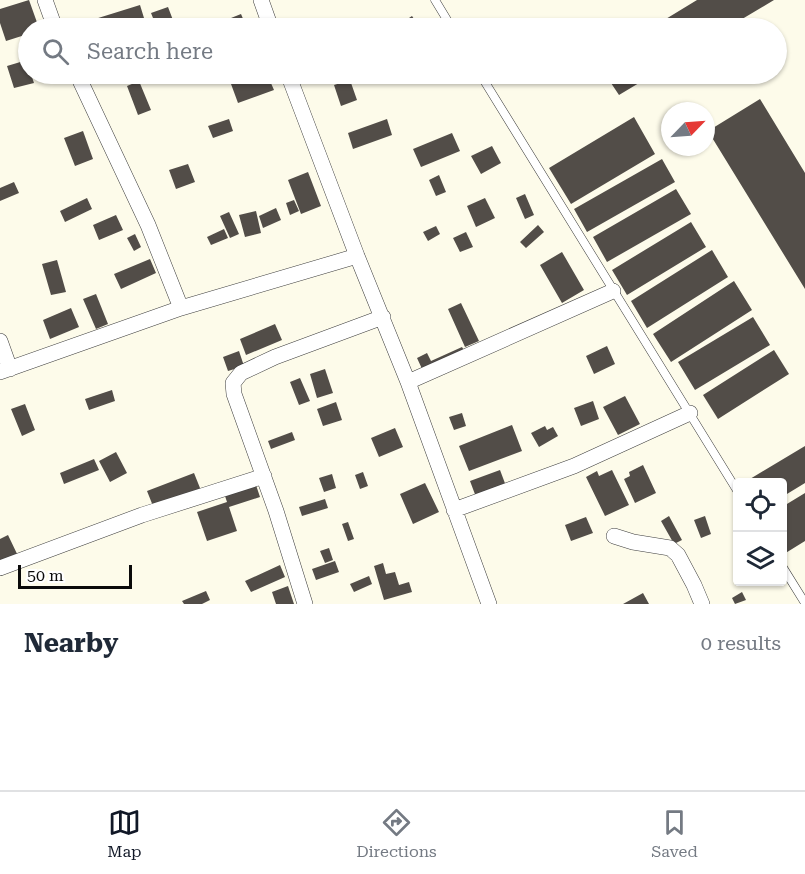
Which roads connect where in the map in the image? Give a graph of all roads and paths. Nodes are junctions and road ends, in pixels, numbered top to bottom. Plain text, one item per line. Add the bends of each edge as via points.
1 (45, 0) edge
2 (261, 0) edge
3 (435, 0) edge
4 (51, 18) edge
5 (267, 18) edge
6 (446, 18) edge
7 (82, 84) edge
8 (292, 84) edge
9 (486, 84) edge
10 (357, 256) junction
11 (613, 291) junction
12 (181, 308) junction
13 (383, 317) junction
14 (0, 341) edge
15 (5, 370) edge
16 (408, 382) junction
17 (690, 413) junction
18 (264, 476) junction
19 (733, 484) edge
20 (454, 510) junction
21 (614, 536) dead end
22 (0, 568) edge
23 (787, 573) edge
24 (805, 603) edge
25 (304, 604) edge
26 (489, 604) edge
27 (702, 604) edge

1 - 4 street
2 - 5 street
3 - 6 lane
7 - 12 street via 148,225
8 - 10 street
9 - 11 lane
10 - 12 street
10 - 13 street
11 - 16 street
11 - 17 lane
12 - 15 street
13 - 16 street
13 - 18 street via 275,357 241,373 233,383
14 - 15 street
16 - 20 street
17 - 19 lane
17 - 20 street via 574,465
18 - 22 street via 142,515
18 - 25 street
20 - 26 street
21 - 27 street via 670,548 678,555
23 - 24 lane

